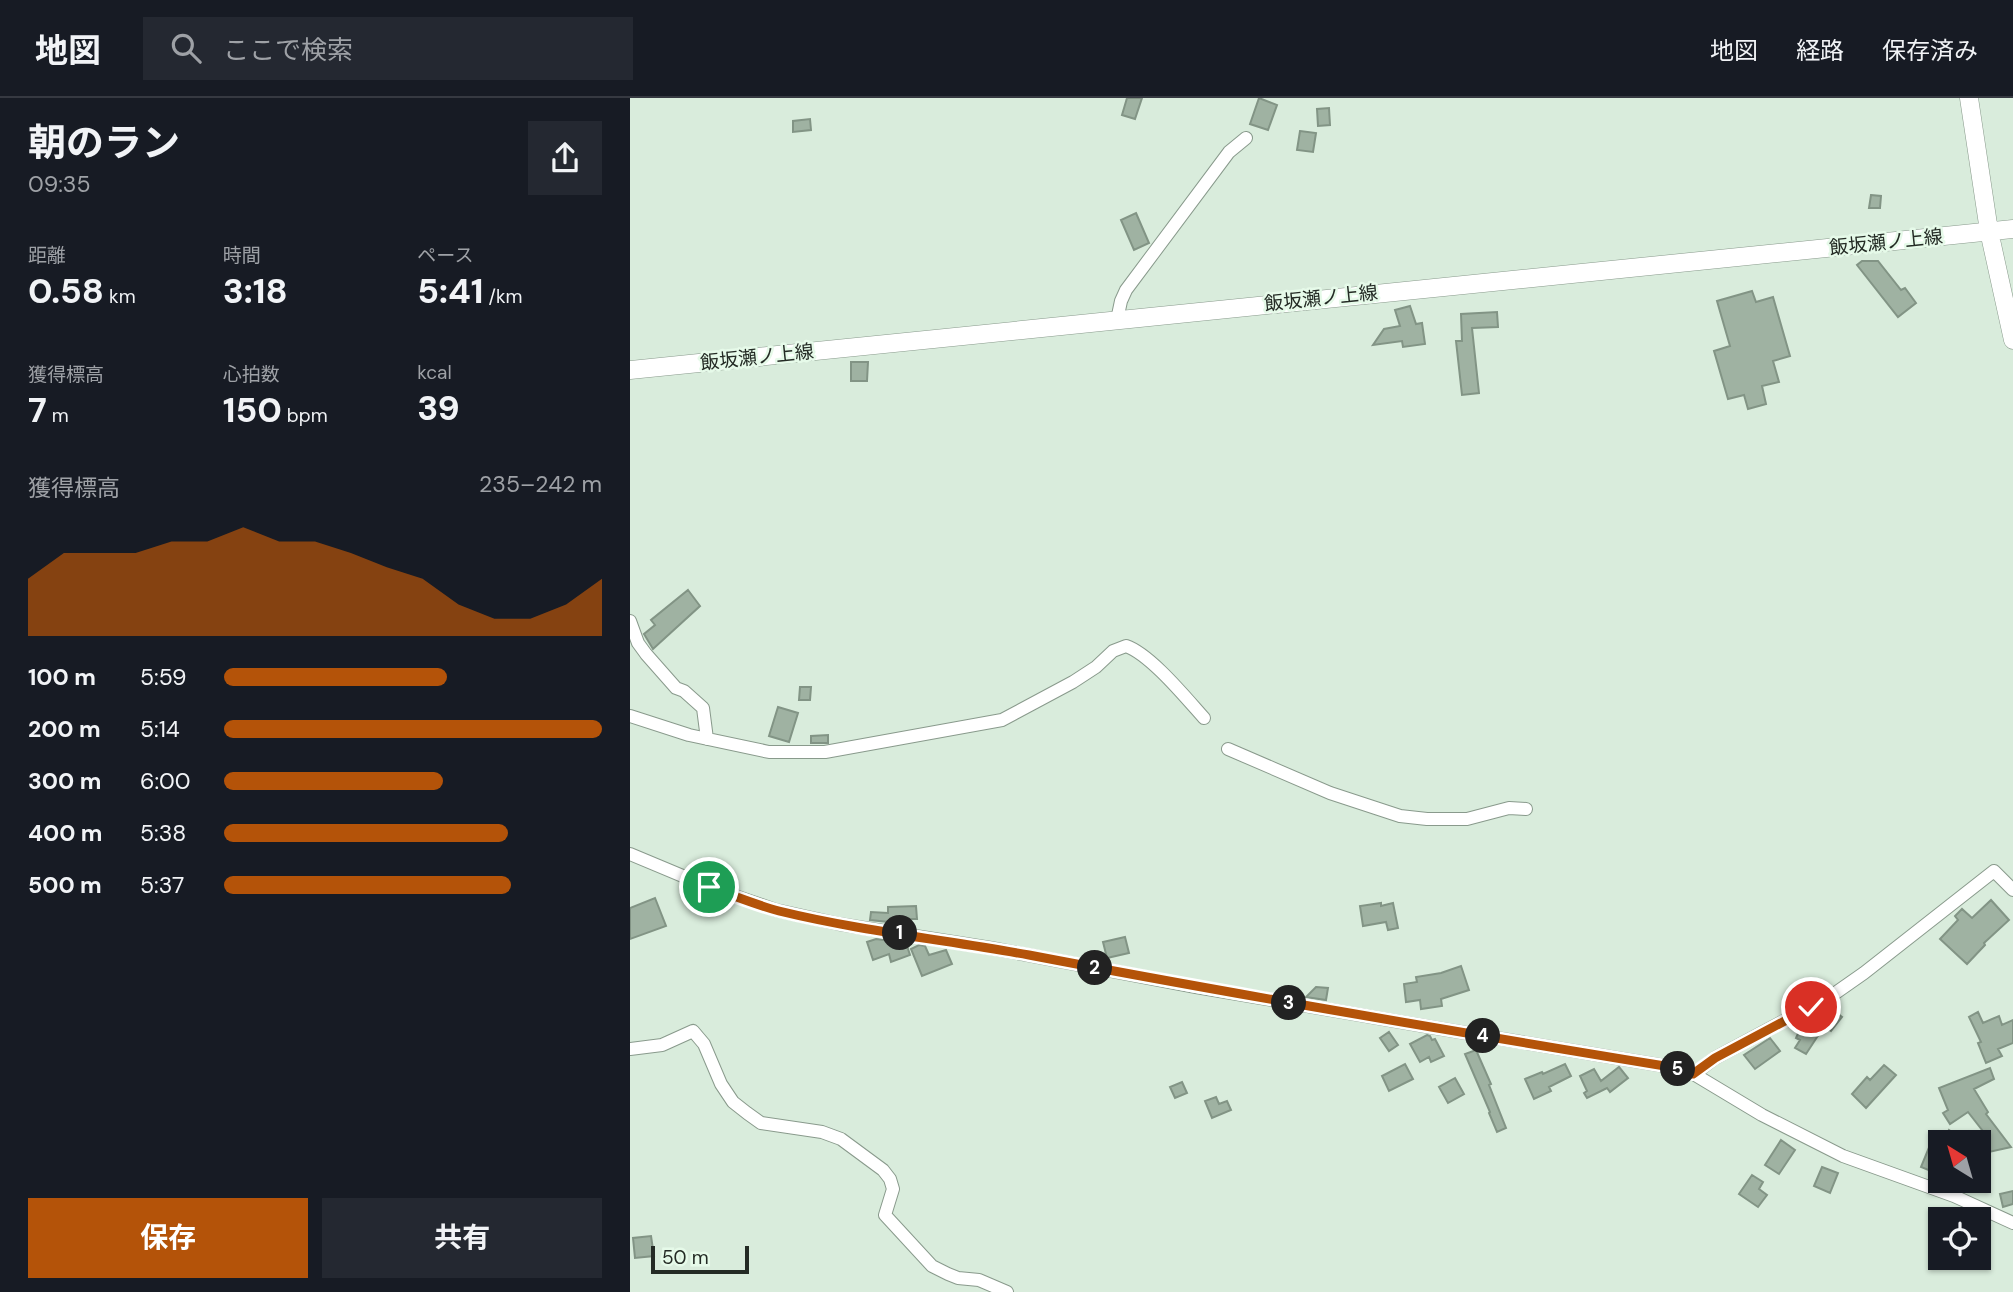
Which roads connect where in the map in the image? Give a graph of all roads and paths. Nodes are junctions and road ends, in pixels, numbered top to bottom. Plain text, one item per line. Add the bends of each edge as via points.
1 (1969, 98) edge
2 (1246, 138) dead end
3 (2013, 229) edge
4 (1989, 231) junction
5 (1117, 320) junction
6 (2013, 340) edge
7 (630, 370) edge
8 (630, 621) edge
9 (630, 716) edge
10 (1204, 718) dead end
11 (707, 739) junction
12 (1227, 749) dead end
13 (1526, 809) dead end
14 (630, 853) edge
15 (2013, 890) edge
16 (630, 1049) edge
17 (1693, 1074) junction
18 (2013, 1223) edge
19 (1007, 1292) edge

1 - 4 main road
2 - 5 street via 1229,152 1142,266 1126,290
3 - 4 main road, 飯坂瀬ノ上線
4 - 5 main road, 飯坂瀬ノ上線
4 - 6 main road
5 - 7 main road, 飯坂瀬ノ上線
8 - 11 street via 646,654 676,688 704,708
9 - 11 street
10 - 11 street via 1148,660 1126,646 1073,682 1002,720 825,752 769,752
12 - 13 street via 1330,793 1400,816 1467,818 1509,807
14 - 17 street via 709,887 808,917
15 - 17 street via 1994,871 1844,987
16 - 19 street via 662,1045 693,1031 733,1102 761,1123 822,1132 858,1150 890,1179 893,1189 885,1214 926,1261 948,1275 979,1280
17 - 18 street via 1843,1156

